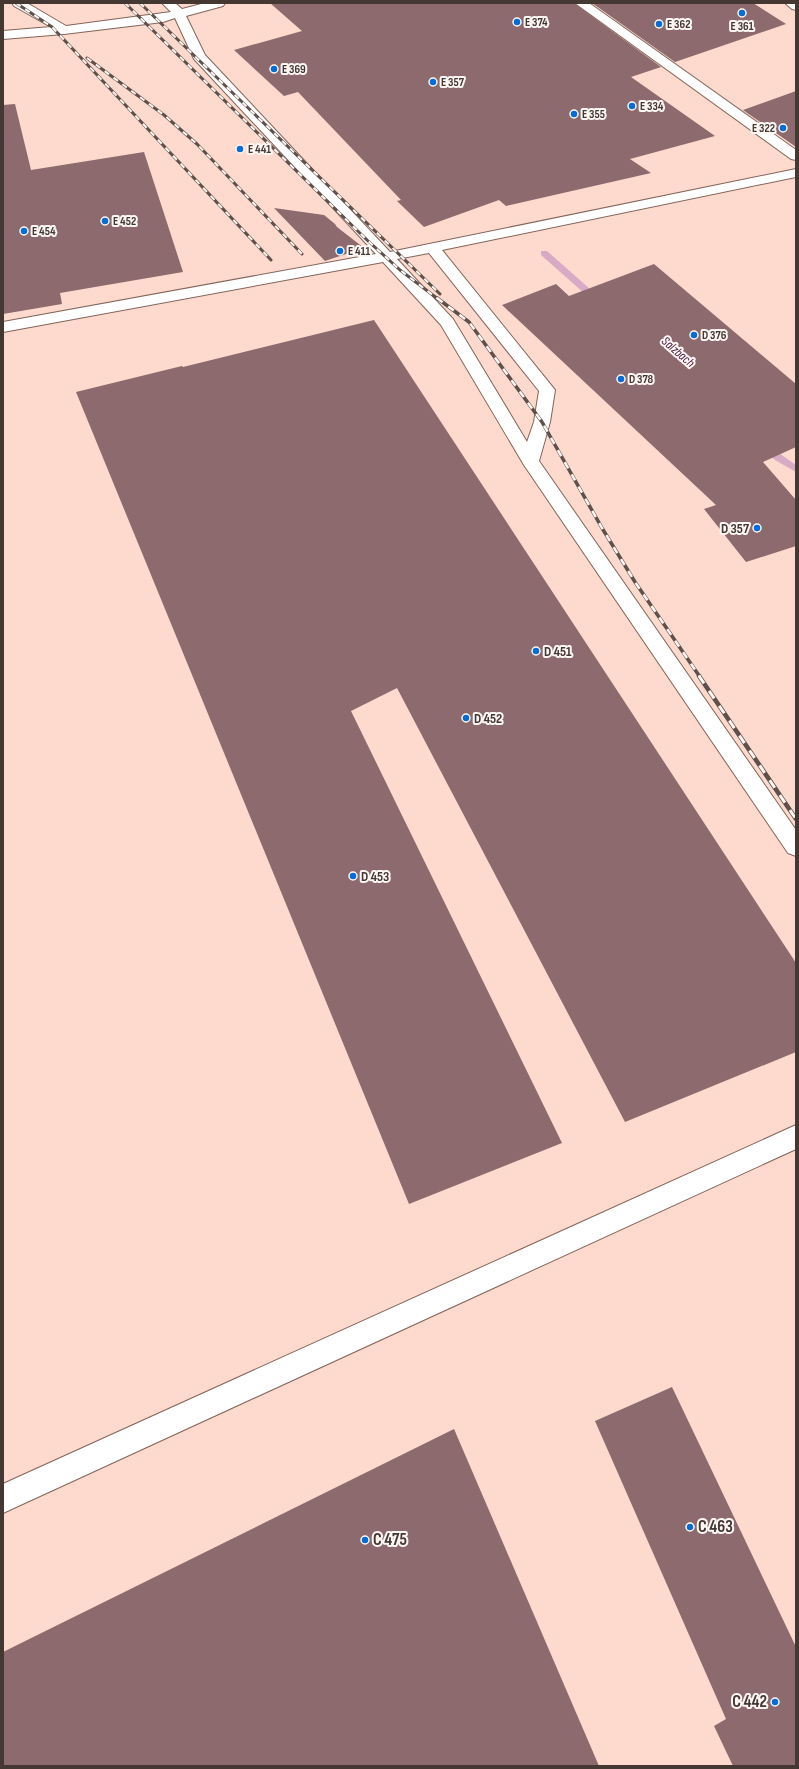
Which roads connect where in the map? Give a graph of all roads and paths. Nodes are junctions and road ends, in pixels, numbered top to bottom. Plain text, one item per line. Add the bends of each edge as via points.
1 (18, 3) edge
2 (168, 3) edge
3 (219, 3) edge
4 (581, 3) edge
5 (791, 3) edge
6 (796, 6) edge
7 (179, 13) junction
8 (64, 30) junction
9 (3, 35) edge
10 (796, 156) edge
11 (796, 173) edge
12 (432, 247) junction
13 (386, 257) junction
14 (3, 327) edge
15 (530, 461) junction
16 (796, 847) edge
17 (796, 1137) edge
18 (3, 1499) edge

1 - 8 lane
2 - 7 lane
3 - 7 lane
4 - 10 lane
5 - 6 lane
7 - 8 lane via 163,18
7 - 13 lane via 199,56
8 - 9 lane
11 - 12 lane
12 - 13 lane
12 - 15 lane via 547,390 542,422
13 - 14 lane
13 - 15 lane via 447,322
15 - 16 lane
17 - 18 lane

